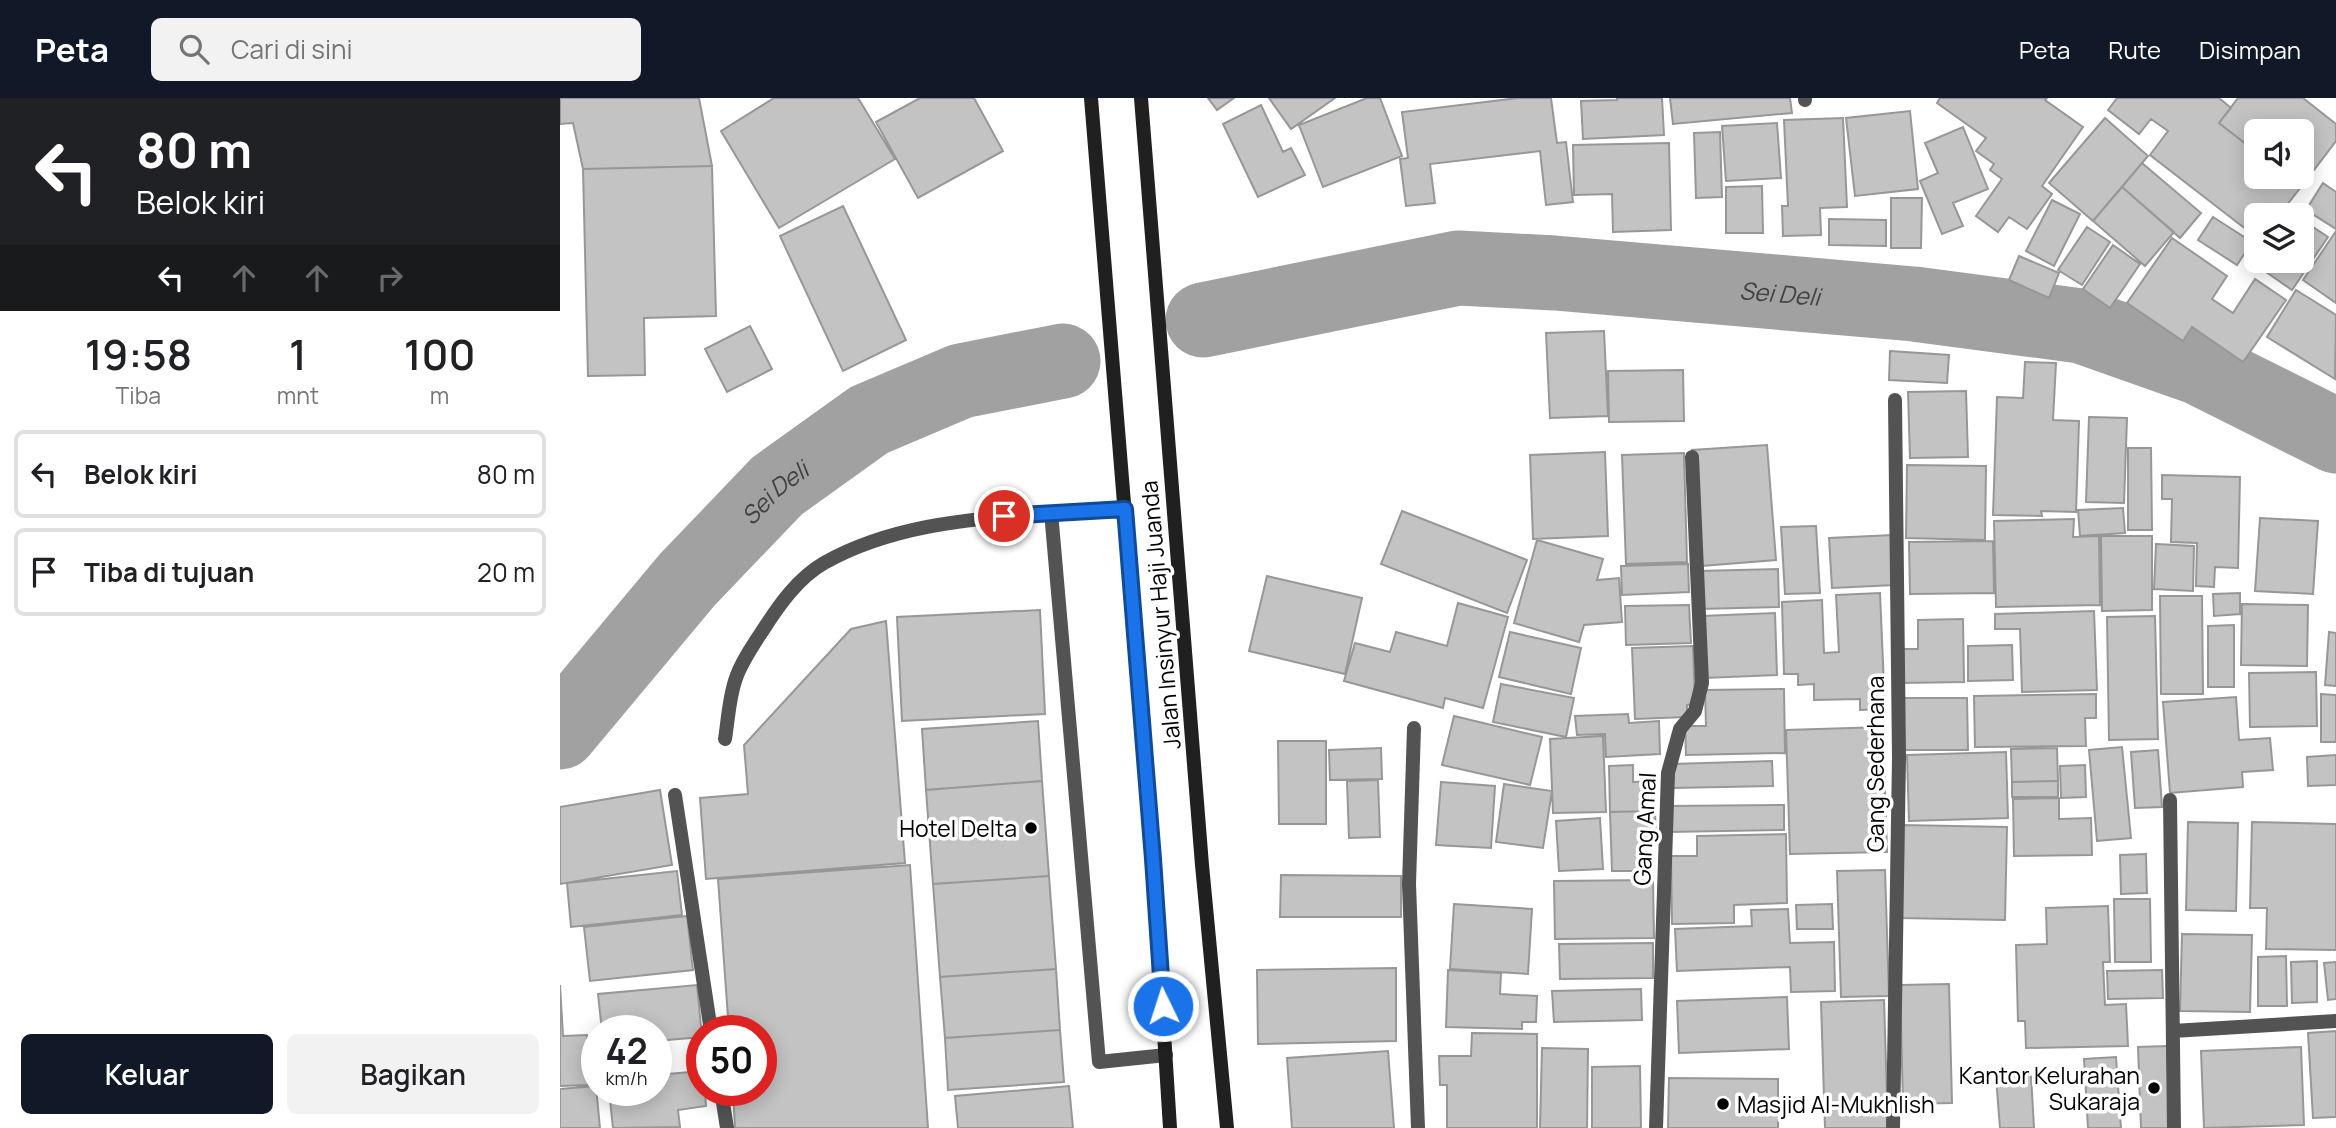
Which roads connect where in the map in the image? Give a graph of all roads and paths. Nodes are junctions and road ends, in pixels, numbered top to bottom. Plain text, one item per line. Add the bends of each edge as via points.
1 (1091, 98) edge
2 (1141, 98) edge
3 (1895, 400) dead end
4 (1692, 457) dead end
5 (1125, 509) junction
6 (1051, 512) junction
7 (1414, 728) dead end
8 (725, 739) dead end
9 (675, 795) dead end
10 (2170, 800) dead end
11 (709, 1015) edge
12 (2336, 1021) edge
13 (2173, 1031) junction
14 (1166, 1055) junction
15 (724, 1106) edge
16 (727, 1128) edge
17 (1170, 1128) edge
18 (1227, 1128) edge
19 (1418, 1128) edge
20 (1656, 1128) edge
21 (1893, 1128) edge
22 (2174, 1128) edge

1 - 5 main road, Jalan Insinyur Haji Juanda
2 - 18 main road, Jalan Insinyur Haji Juanda
3 - 21 street, Gang Sederhana via 1899,758
4 - 20 street, Gang Amal via 1702,683 1695,711 1680,729 1668,773
5 - 6 street
5 - 14 main road, Jalan Insinyur Haji Juanda
6 - 8 street via 956,521 891,536 823,564 779,605 758,638 735,680
6 - 14 street via 1099,1062
7 - 19 street via 1409,884
9 - 11 street
10 - 13 street
12 - 13 street
13 - 22 street
14 - 17 main road, Jalan Insinyur Haji Juanda
15 - 16 street

